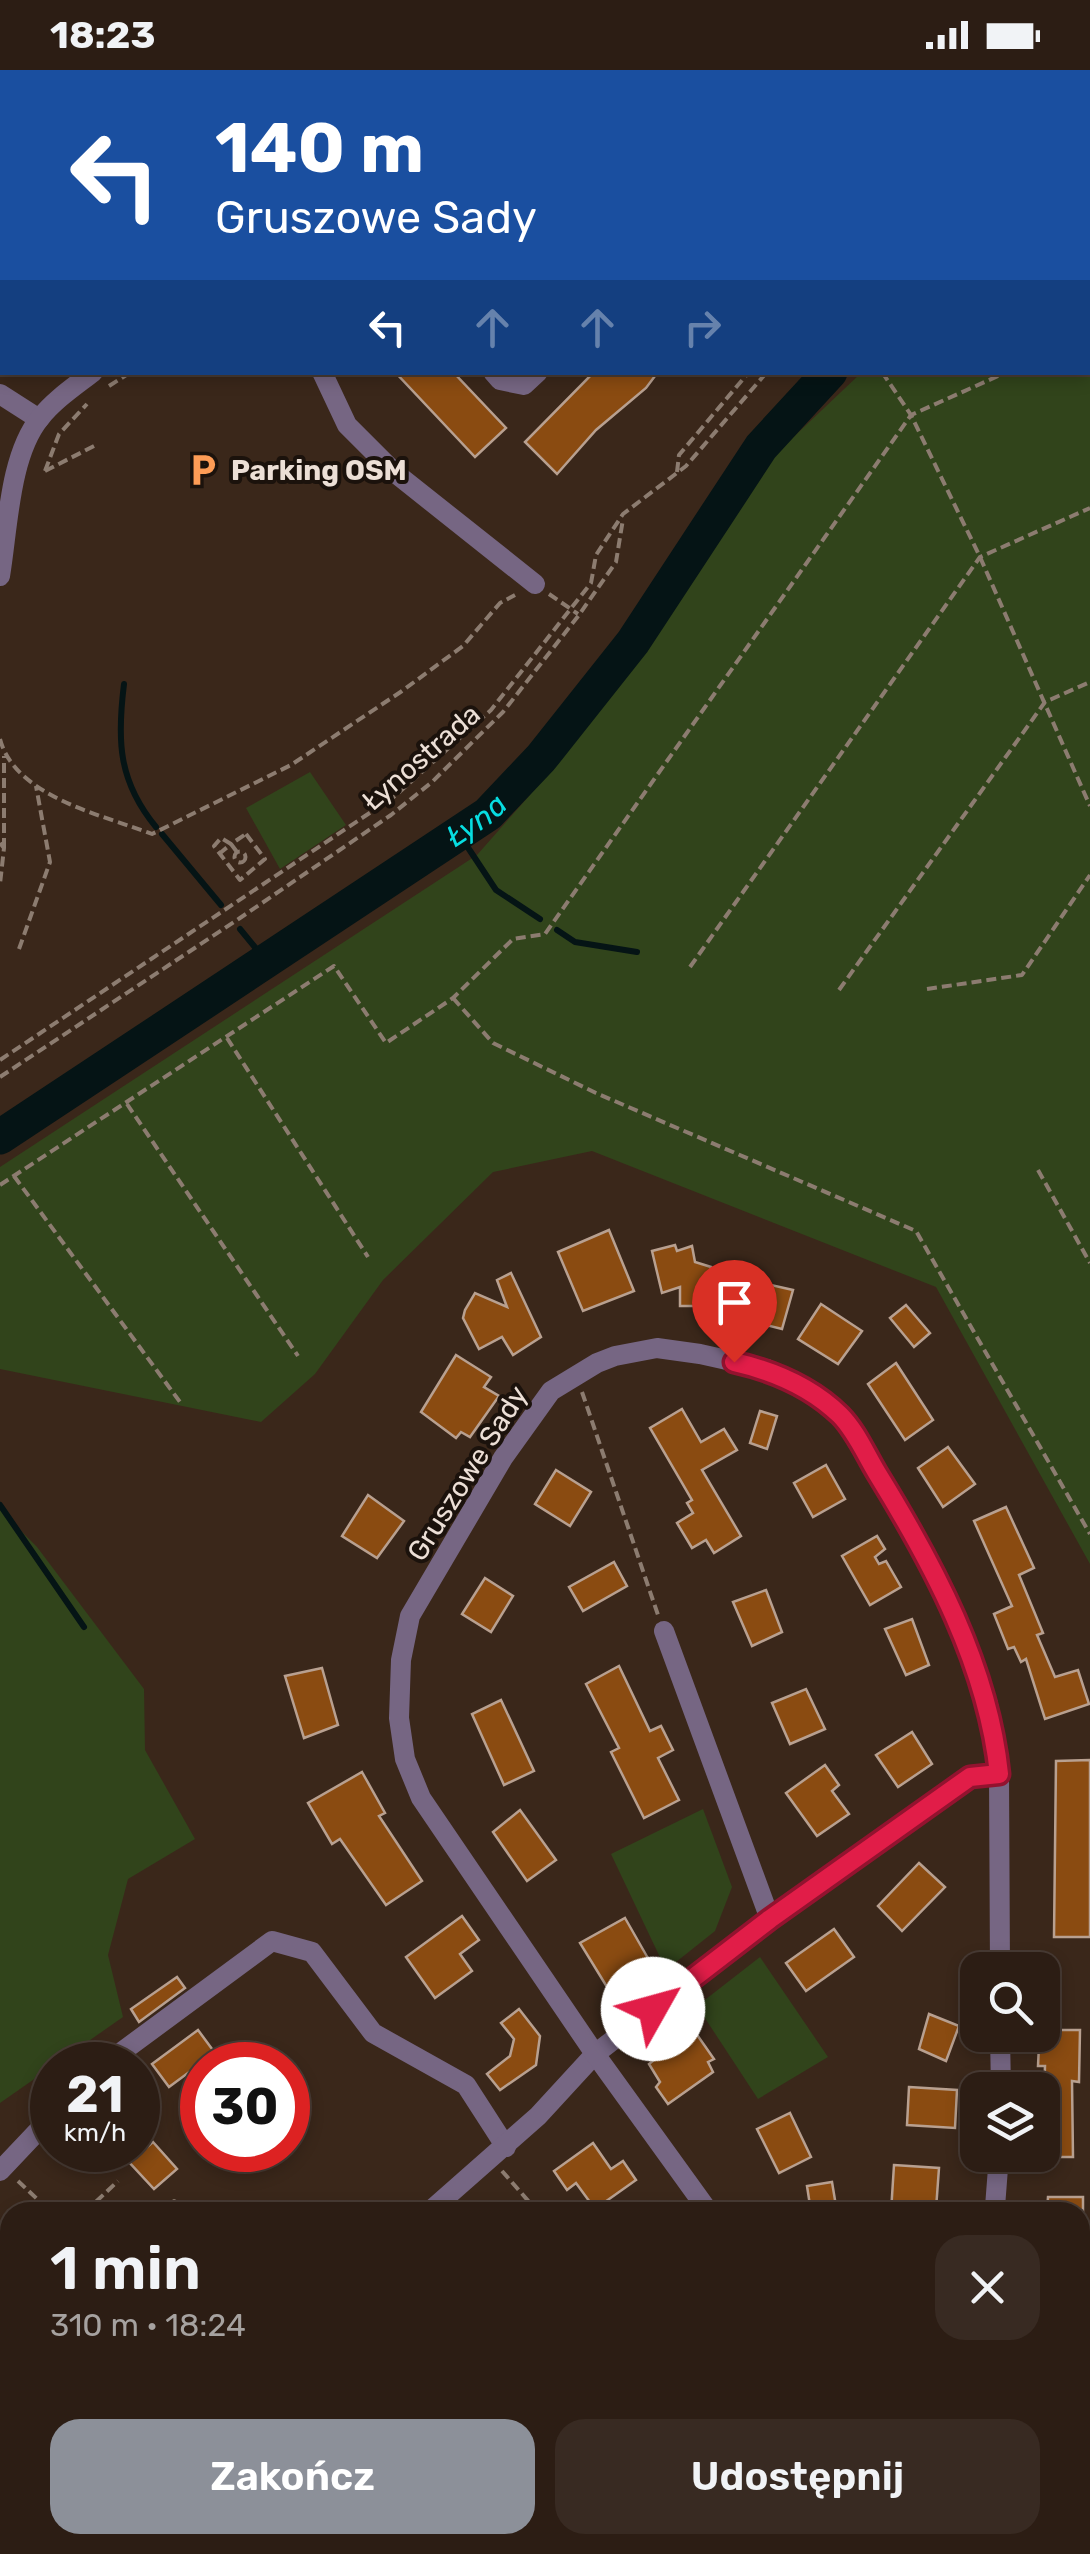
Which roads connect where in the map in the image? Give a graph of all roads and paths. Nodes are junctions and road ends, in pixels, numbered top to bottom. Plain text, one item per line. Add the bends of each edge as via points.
1 (323, 375) edge
2 (496, 375) edge
3 (534, 375) edge
4 (747, 375) edge
5 (764, 375) edge
6 (884, 375) edge
7 (1000, 375) edge
8 (100, 380) edge
9 (0, 394) edge
10 (95, 395) dead end
11 (911, 416) junction
12 (39, 419) junction
13 (98, 444) dead end
14 (677, 472) junction
15 (1090, 508) edge
16 (623, 514) junction
17 (980, 557) junction
18 (0, 576) edge
19 (535, 584) junction
20 (570, 608) junction
21 (578, 615) junction
22 (1090, 682) edge
23 (1045, 702) junction
24 (0, 740) edge
25 (4, 756) junction
26 (36, 786) junction
27 (1090, 806) edge
28 (231, 844) junction
29 (2, 846) edge
30 (237, 852) junction
31 (218, 854) junction
32 (236, 860) junction
33 (244, 861) junction
34 (228, 866) junction
35 (252, 872) junction
36 (1090, 875) edge
37 (0, 884) edge
38 (19, 949) dead end
39 (690, 967) dead end
40 (839, 990) dead end
41 (927, 990) dead end
42 (453, 998) junction
43 (226, 1038) junction
44 (0, 1060) edge
45 (0, 1077) edge
46 (126, 1104) junction
47 (1038, 1170) dead end
48 (13, 1176) junction
49 (0, 1185) edge
50 (368, 1257) dead end
51 (1090, 1263) edge
52 (298, 1356) dead end
53 (576, 1373) junction
54 (180, 1402) dead end
55 (1090, 1534) edge
56 (664, 1631) joint
57 (999, 1774) junction
58 (770, 1919) junction
59 (1000, 1952) edge
60 (135, 2042) edge
61 (595, 2054) junction
62 (30, 2145) edge
63 (499, 2154) junction
64 (998, 2172) edge
65 (7, 2175) edge
66 (118, 2181) dead end
67 (39, 2202) edge
68 (96, 2202) edge
69 (440, 2202) edge
70 (531, 2202) edge
71 (702, 2202) edge
72 (995, 2202) edge

1 - 19 street via 347,425 394,472
2 - 3 street via 524,384
4 - 14 path via 679,454
5 - 14 path
6 - 11 path
7 - 11 path
8 - 12 street
9 - 12 street
10 - 13 path via 59,434 45,471
11 - 17 path
11 - 42 path via 545,934 512,939
12 - 18 street via 13,488
14 - 16 path
15 - 17 path
16 - 20 path via 596,556 592,583
16 - 21 path, Łynostrada via 616,562
17 - 23 path
17 - 39 path
19 - 20 path
19 - 26 path via 500,604 448,658 291,765 152,834 64,804
20 - 21 path
20 - 44 path via 490,710 395,796
21 - 45 path, Łynostrada via 503,712 432,782
22 - 23 path
23 - 27 path
23 - 40 path
24 - 25 path
25 - 26 path
25 - 29 path
26 - 38 path via 50,862
28 - 30 path
28 - 31 path
28 - 31 path via 222,838 214,846
28 - 35 path via 249,835 265,859
29 - 37 path
30 - 32 path
30 - 33 path
31 - 34 path
32 - 33 path
32 - 34 path
33 - 35 path
34 - 35 path via 240,880
36 - 41 path via 1022,975
42 - 43 path via 386,1043 334,966
42 - 55 path via 493,1043 916,1231
43 - 46 path
43 - 50 path
46 - 48 path
46 - 52 path
47 - 51 path
48 - 49 path
48 - 54 path
53 - 56 path
53 - 57 street, Gruszowe Sady via 657,1348 700,1354 767,1369 809,1389 843,1418 936,1576 988,1704
53 - 61 street, Gruszowe Sady via 530,1417 410,1616 399,1718 421,1798
56 - 58 street
57 - 58 street via 970,1777
57 - 59 street, Gruszowe Sady
58 - 61 street
60 - 63 street via 272,1942 312,1952 373,2033 466,2085
61 - 63 street
61 - 71 street, Gruszowe Sady
62 - 65 street
63 - 69 street
63 - 70 path
64 - 72 street
65 - 67 path
66 - 68 path

